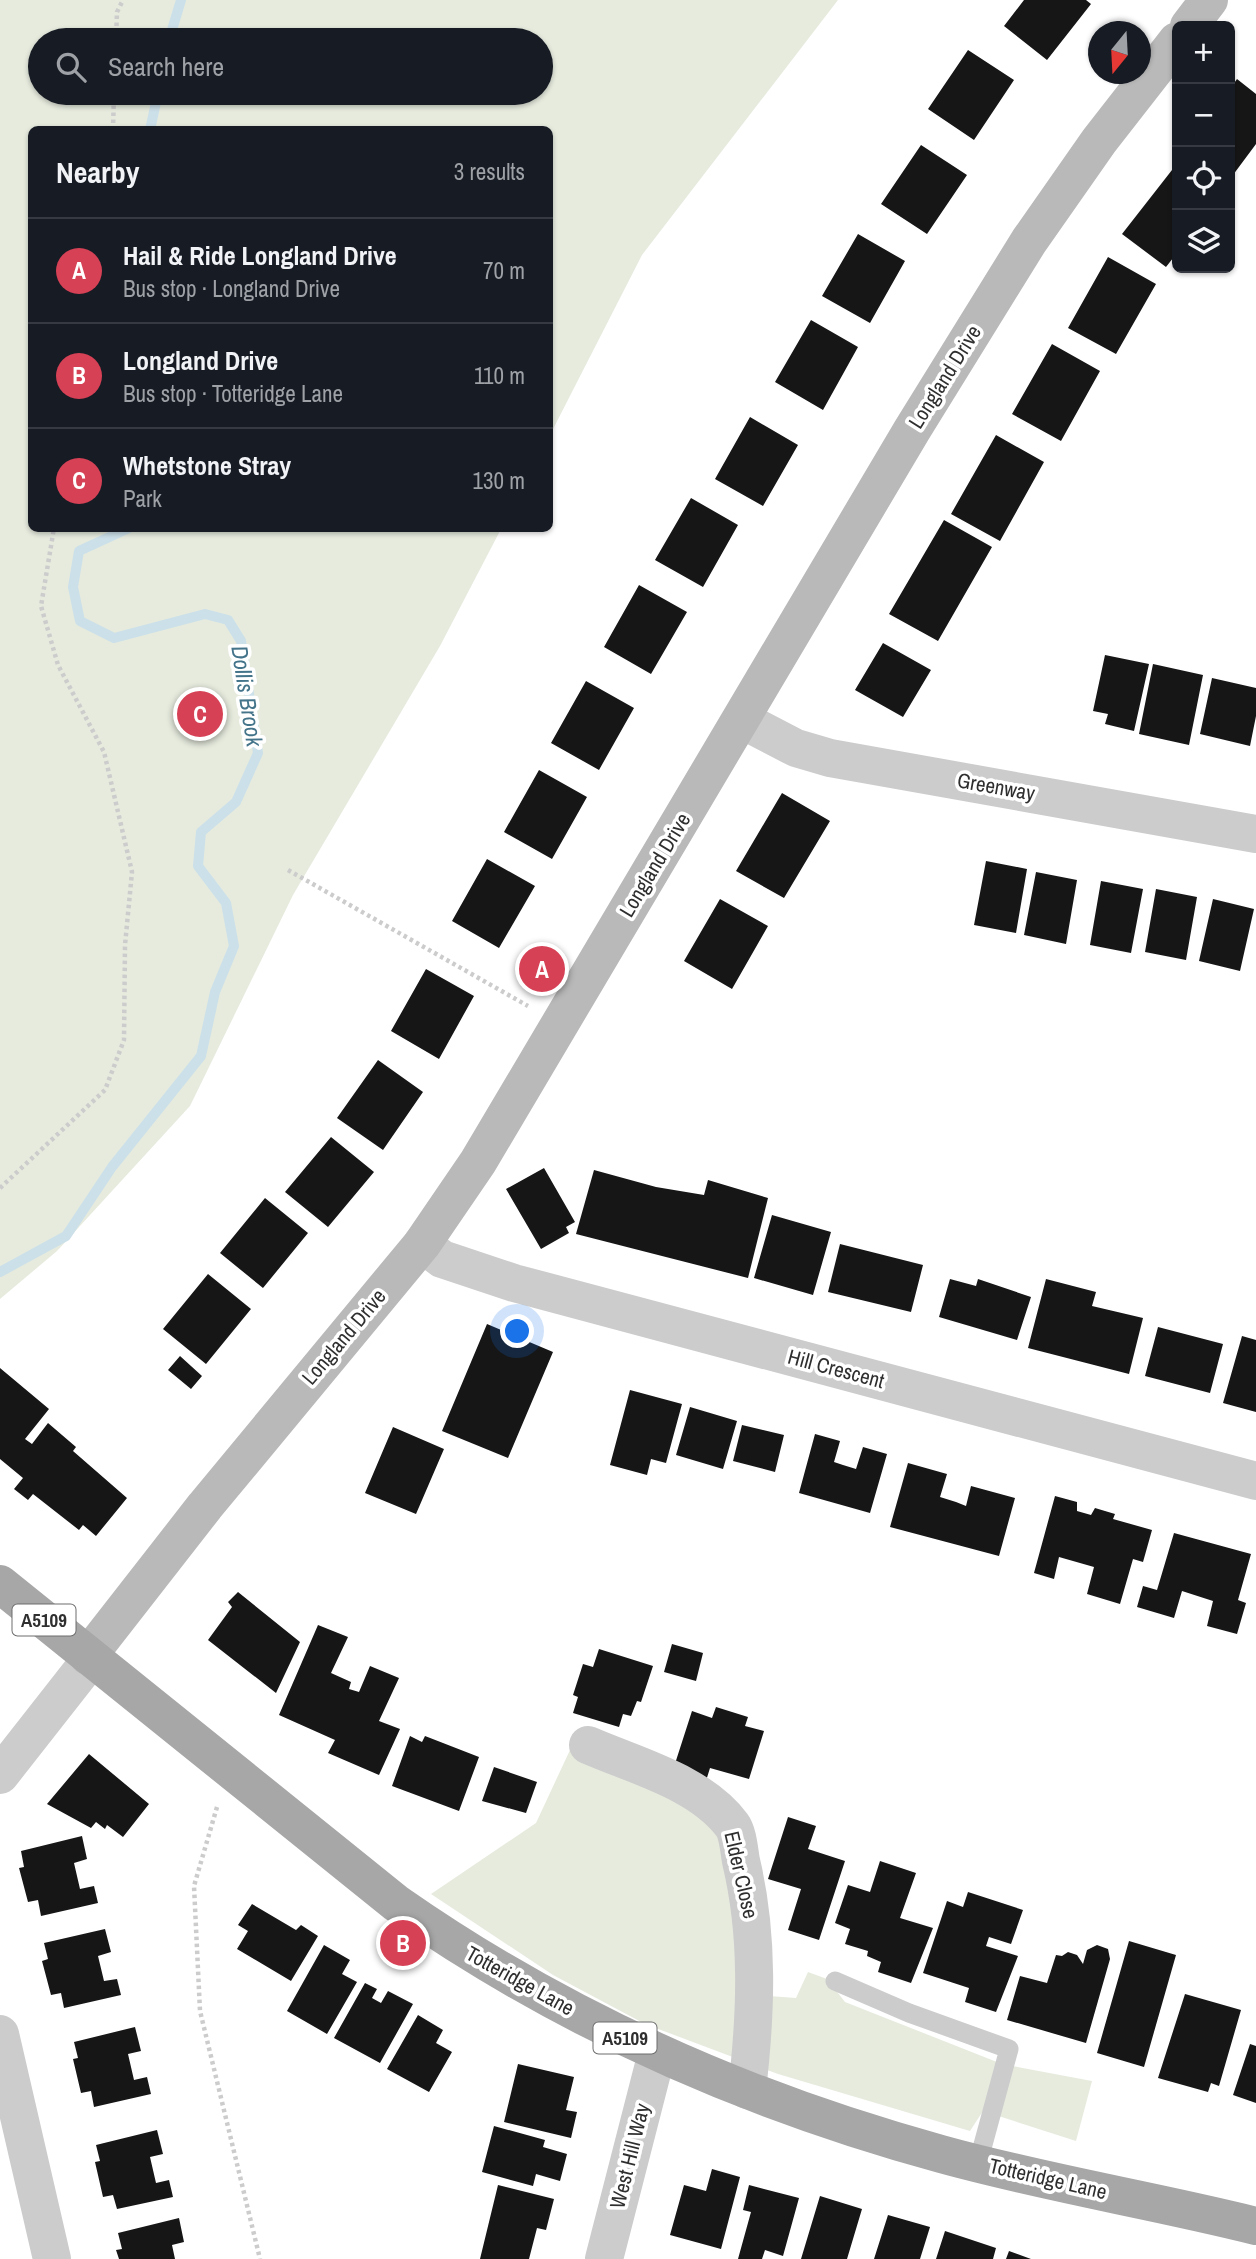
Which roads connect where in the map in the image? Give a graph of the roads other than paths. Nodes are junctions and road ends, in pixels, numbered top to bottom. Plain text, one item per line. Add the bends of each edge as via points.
1 (1209, 0) edge
2 (1193, 21) edge
3 (1172, 47) edge
4 (742, 720) junction
5 (1256, 834) edge
6 (422, 1244) junction
7 (1256, 1481) edge
8 (0, 1584) edge
9 (90, 1658) junction
10 (588, 1745) dead end
11 (0, 1775) edge
12 (835, 1981) dead end
13 (0, 2034) edge
14 (657, 2053) junction
15 (747, 2090) junction
16 (978, 2163) junction
17 (1256, 2226) edge
18 (52, 2259) edge
19 (604, 2259) edge

1 - 2 street
3 - 4 street, Longland Drive via 1029,242 912,430
4 - 5 street, Greenway via 796,748 830,758
4 - 6 street, Longland Drive via 478,1163
6 - 7 street, Hill Crescent via 442,1259 514,1283
6 - 9 street, Longland Drive via 205,1506
8 - 9 main road, Totteridge Lane / A5109
9 - 11 street
9 - 14 main road, Totteridge Lane / A5109 via 396,1903 462,1949
10 - 15 street, Elder Close via 698,1793 733,1826 752,1905 755,1957
12 - 16 lane via 1009,2049
13 - 18 street
14 - 15 main road, Totteridge Lane / A5109
14 - 19 street, West Hill Way
15 - 16 main road, Totteridge Lane / A5109
16 - 17 main road, Totteridge Lane / A5109

